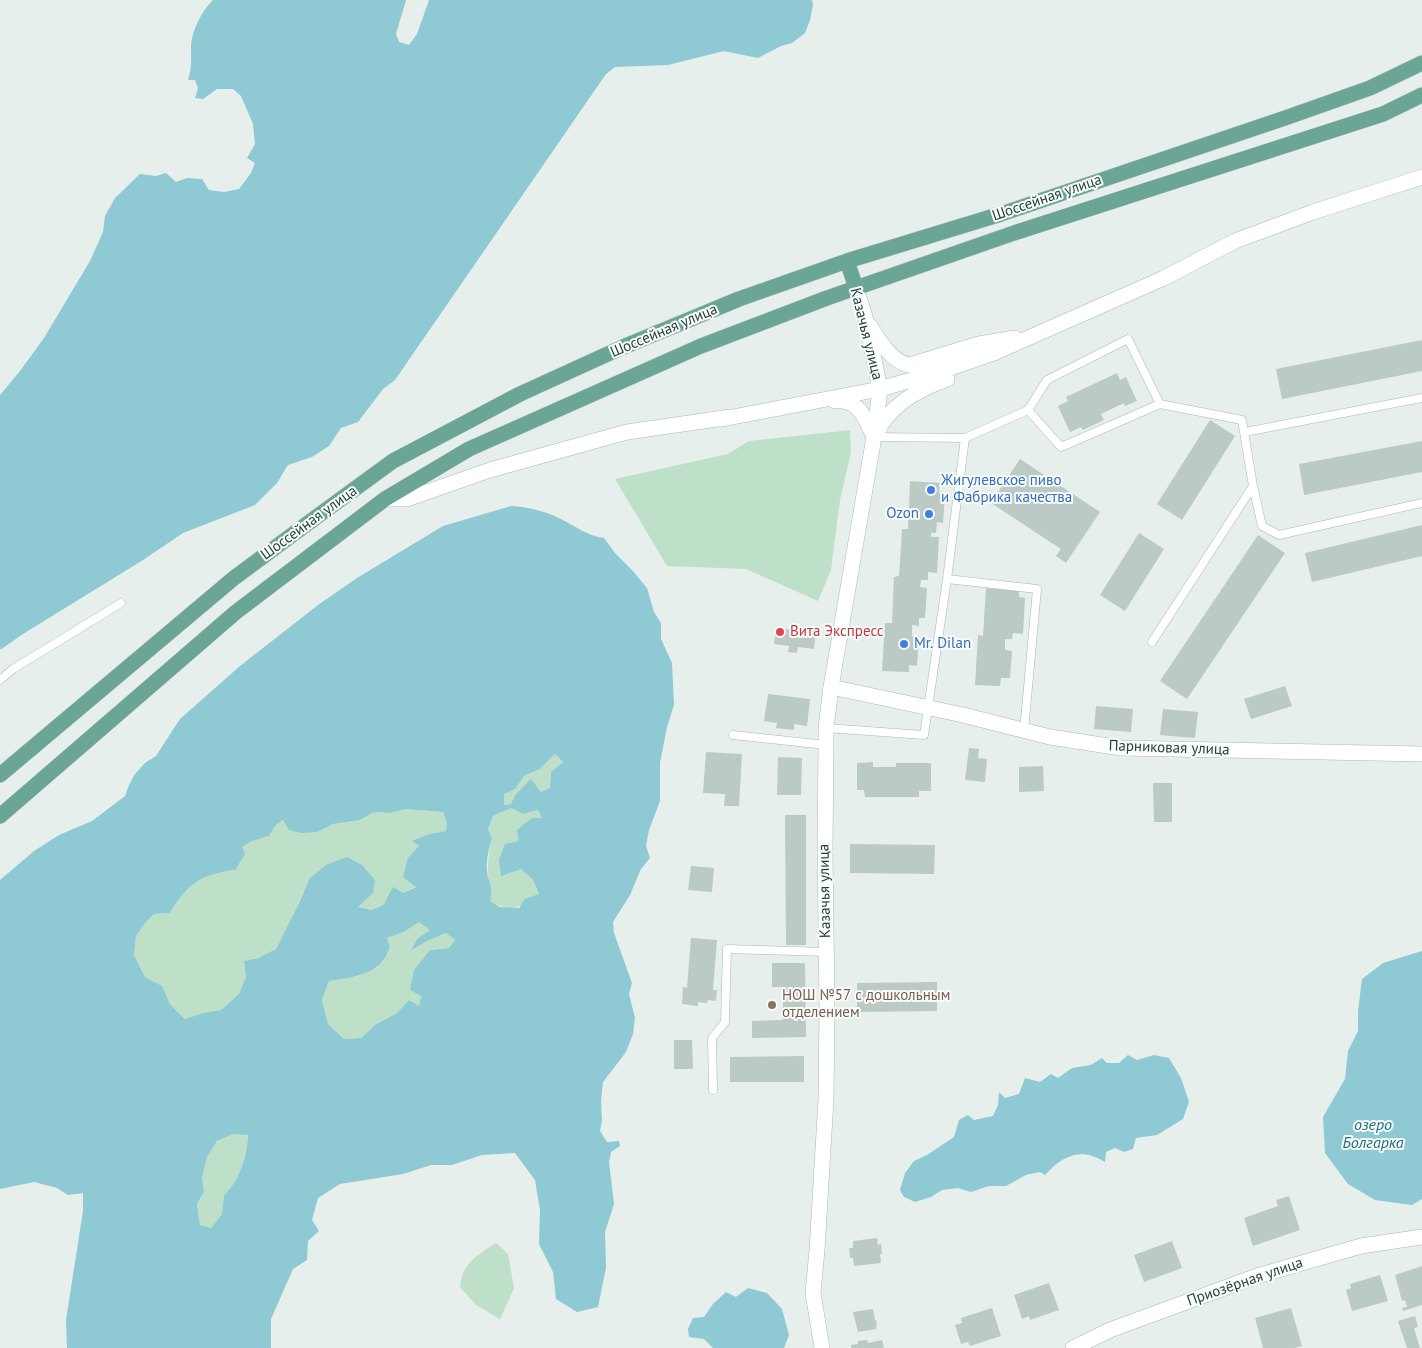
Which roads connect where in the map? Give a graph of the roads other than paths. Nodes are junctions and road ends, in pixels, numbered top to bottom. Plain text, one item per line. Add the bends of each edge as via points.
1 (1422, 63) edge
2 (1422, 95) edge
3 (1422, 177) edge
4 (846, 261) junction
5 (856, 288) junction
6 (866, 320) junction
7 (1036, 334) junction
8 (982, 357) junction
9 (880, 389) junction
10 (1422, 398) edge
11 (1160, 404) junction
12 (1028, 410) junction
13 (722, 418) junction
14 (1245, 432) junction
15 (874, 437) junction
16 (964, 438) junction
17 (1253, 486) junction
18 (385, 499) junction
19 (1422, 503) edge
20 (947, 579) junction
21 (122, 603) dead end
22 (1152, 642) dead end
23 (0, 680) edge
24 (831, 687) junction
25 (928, 708) junction
26 (826, 728) junction
27 (1024, 731) junction
28 (733, 735) dead end
29 (826, 745) junction
30 (1422, 754) edge
31 (0, 775) edge
32 (0, 816) edge
33 (826, 952) junction
34 (713, 1090) dead end
35 (1422, 1237) edge
36 (822, 1348) edge
37 (1073, 1348) edge

1 - 4 main road, Шоссейная улица via 1370,88 1285,118 1001,214
2 - 5 main road, Шоссейная улица via 1383,114 1014,232
3 - 7 street via 1235,241 1164,278
4 - 5 main road, Казачья улица
4 - 31 main road, Шоссейная улица via 739,299 623,347 520,394 393,461 234,578
5 - 6 street, Казачья улица
5 - 18 main road, Шоссейная улица via 701,346 598,391 469,449
6 - 7 street via 893,357 910,366 979,344
6 - 9 street, Казачья улица
7 - 8 street
8 - 9 street
8 - 15 street, Казачья улица via 952,377 910,396 887,418
9 - 13 street
9 - 15 street, Казачья улица
10 - 14 lane
11 - 12 lane via 1061,447
11 - 12 lane via 1128,339 1047,380
11 - 14 lane via 1242,420
12 - 16 lane
13 - 15 street via 844,401 857,406
13 - 18 street via 627,432 490,470 407,499
14 - 17 lane
15 - 16 lane
15 - 24 street, Казачья улица
16 - 20 lane
17 - 19 lane via 1262,526 1279,536
17 - 22 lane
18 - 32 main road, Шоссейная улица via 236,612
20 - 25 lane
20 - 27 lane via 1037,589
21 - 23 lane
24 - 25 street, Парниковая улица
24 - 26 street, Казачья улица
25 - 26 lane via 924,735
25 - 27 street, Парниковая улица
26 - 29 street, Казачья улица
27 - 30 street, Парниковая улица via 1121,748
28 - 29 lane
29 - 33 street, Казачья улица
33 - 34 lane via 727,949 725,1022 712,1038
33 - 36 street, Казачья улица via 826,1099 813,1294
35 - 37 street, Приозёрная улица via 1361,1246 1257,1276 1110,1330

